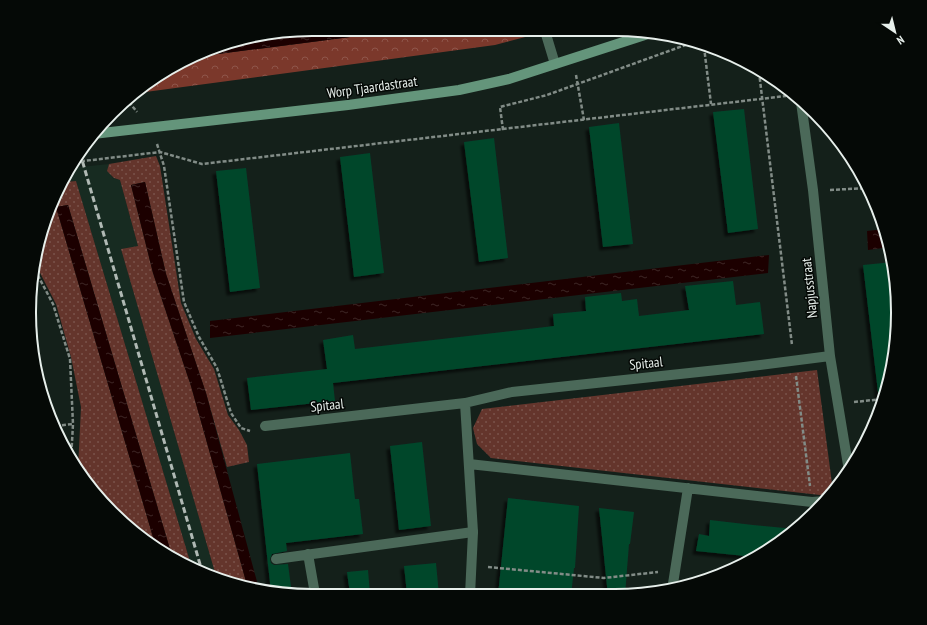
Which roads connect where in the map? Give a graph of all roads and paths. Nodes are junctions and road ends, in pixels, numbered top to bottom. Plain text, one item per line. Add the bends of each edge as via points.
1 (547, 36) edge
2 (638, 37) edge
3 (686, 45) edge
4 (704, 52) edge
5 (572, 58) junction
6 (555, 64) junction
7 (760, 77) edge
8 (578, 84) junction
9 (787, 96) edge
10 (762, 98) junction
11 (711, 104) junction
12 (802, 110) edge
13 (584, 120) junction
14 (153, 128) junction
15 (503, 130) junction
16 (102, 133) edge
17 (160, 152) junction
18 (82, 161) edge
19 (861, 188) edge
20 (813, 190) junction
21 (38, 276) edge
22 (830, 356) junction
23 (794, 361) junction
24 (876, 400) edge
25 (465, 403) junction
26 (838, 404) junction
27 (73, 424) junction
28 (61, 425) edge
29 (264, 426) joint
30 (72, 448) edge
31 (847, 461) edge
32 (469, 464) junction
33 (688, 488) junction
34 (812, 502) junction
35 (816, 502) edge
36 (473, 532) junction
37 (308, 554) junction
38 (276, 559) dead end
39 (471, 565) junction
40 (674, 570) junction
41 (673, 583) edge
42 (314, 589) edge
43 (470, 589) edge

1 - 6 street
2 - 5 main road, Worp Tjaardastraat
3 - 8 path
4 - 11 path
5 - 6 main road, Worp Tjaardastraat
5 - 8 path
6 - 14 main road, Worp Tjaardastraat via 509,79 460,90
7 - 10 path
8 - 13 path
8 - 15 path via 500,107
9 - 10 path
10 - 11 path
10 - 23 path
11 - 13 path
12 - 20 street, Napjusstraat
13 - 15 path
14 - 16 main road, Worp Tjaardastraat
14 - 17 path
15 - 17 path via 202,164
17 - 18 path
17 - 29 path via 184,302 199,337 217,368 231,414 241,428 253,432
19 - 20 path
20 - 22 street, Napjusstraat
21 - 27 path via 53,304 70,359
22 - 23 street, Spitaal
22 - 26 street, Napjusstraat
23 - 25 street, Spitaal via 512,392
23 - 34 path
24 - 26 path
25 - 29 street, Spitaal
25 - 32 street
26 - 31 street, Napjusstraat
27 - 28 path
27 - 30 path
32 - 33 street
32 - 36 street
33 - 34 street
33 - 40 street
34 - 35 street
36 - 37 street
36 - 39 street
37 - 38 street
37 - 42 street
39 - 40 path via 604,578
39 - 43 street
40 - 41 street

